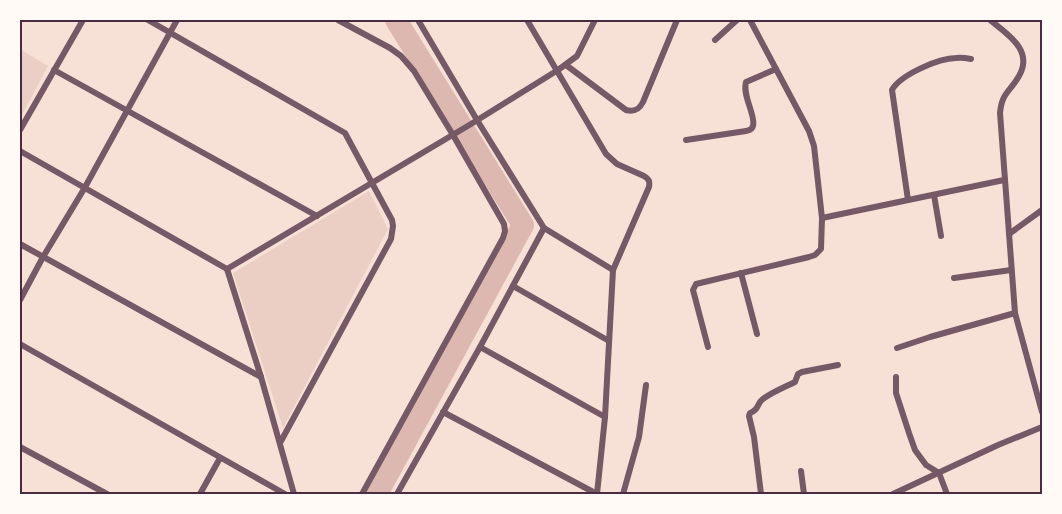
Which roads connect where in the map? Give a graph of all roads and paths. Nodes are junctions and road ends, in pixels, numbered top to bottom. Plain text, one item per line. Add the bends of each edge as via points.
1 (83, 20) edge
2 (148, 20) edge
3 (177, 20) edge
4 (338, 20) edge
5 (418, 20) edge
6 (527, 20) edge
7 (595, 20) edge
8 (677, 20) edge
9 (737, 20) edge
10 (750, 20) edge
11 (990, 20) edge
12 (1003, 20) edge
13 (999, 27) junction
14 (170, 32) junction
15 (716, 40) dead end
16 (971, 59) dead end
17 (566, 65) junction
18 (776, 69) junction
19 (54, 70) junction
20 (558, 70) junction
21 (127, 111) junction
22 (474, 122) junction
23 (20, 130) edge
24 (456, 133) junction
25 (686, 140) dead end
26 (20, 151) edge
27 (1004, 180) junction
28 (372, 183) junction
29 (84, 189) junction
30 (934, 195) junction
31 (908, 200) junction
32 (1042, 210) edge
33 (317, 216) junction
34 (822, 218) junction
35 (544, 228) junction
36 (1009, 234) junction
37 (941, 236) dead end
38 (20, 244) edge
39 (43, 257) junction
40 (228, 269) junction
41 (613, 270) junction
42 (1011, 270) junction
43 (741, 273) junction
44 (954, 278) dead end
45 (513, 286) junction
46 (20, 300) edge
47 (1015, 313) junction
48 (758, 334) dead end
49 (609, 341) junction
50 (20, 344) edge
51 (708, 346) dead end
52 (480, 347) junction
53 (897, 348) dead end
54 (838, 365) dead end
55 (261, 377) junction
56 (896, 377) dead end
57 (646, 386) dead end
58 (443, 412) junction
59 (1042, 412) edge
60 (604, 417) junction
61 (1042, 427) edge
62 (280, 443) junction
63 (20, 447) edge
64 (220, 458) junction
65 (801, 471) dead end
66 (939, 473) junction
67 (597, 494) edge
68 (107, 495) edge
69 (200, 495) edge
70 (285, 495) edge
71 (294, 495) edge
72 (362, 495) edge
73 (397, 495) edge
74 (622, 495) edge
75 (761, 495) edge
76 (804, 495) edge
77 (894, 495) edge
78 (947, 495) edge

1 - 19 street
2 - 14 street
3 - 14 street
4 - 24 street via 401,56
5 - 22 street
6 - 20 street
7 - 17 street via 577,56
8 - 17 street via 641,107 632,111
9 - 15 street
10 - 18 street
11 - 13 street
12 - 13 street
13 - 27 street via 1018,44 1024,61 1020,75 1001,102
14 - 21 street
14 - 28 street via 345,133
16 - 31 street via 955,57 927,65 896,83 892,90
17 - 20 street
18 - 25 street via 746,82 753,122 750,130
18 - 34 street via 814,146
19 - 21 street
19 - 23 street
20 - 22 street
20 - 41 street via 606,154 650,182
21 - 29 street
21 - 33 street
22 - 24 street
22 - 35 street
24 - 28 street
24 - 72 street via 504,224 505,234
26 - 29 street
27 - 30 street
27 - 36 street
28 - 33 street
28 - 62 street via 392,220 391,240
29 - 39 street
29 - 40 street
30 - 31 street
30 - 37 street
31 - 34 street
32 - 36 street
33 - 40 street
34 - 43 street via 821,249 815,255
35 - 41 street
35 - 45 street
36 - 42 street
38 - 39 street
39 - 46 street
39 - 55 street
40 - 55 street
41 - 49 street
42 - 44 street
42 - 47 street
43 - 48 street
43 - 51 street via 694,286
45 - 49 street
45 - 52 street
47 - 53 street
47 - 59 street
49 - 60 street
50 - 64 street
52 - 58 street
52 - 60 street
54 - 75 street via 798,374 795,382 762,400 750,413
55 - 62 street
56 - 66 street via 896,393 915,450 926,465
57 - 74 street via 639,437
58 - 67 street
58 - 73 street
60 - 67 street
61 - 66 street
62 - 71 street
63 - 68 street
64 - 69 street
64 - 70 street
65 - 76 street
66 - 77 street
66 - 78 street

